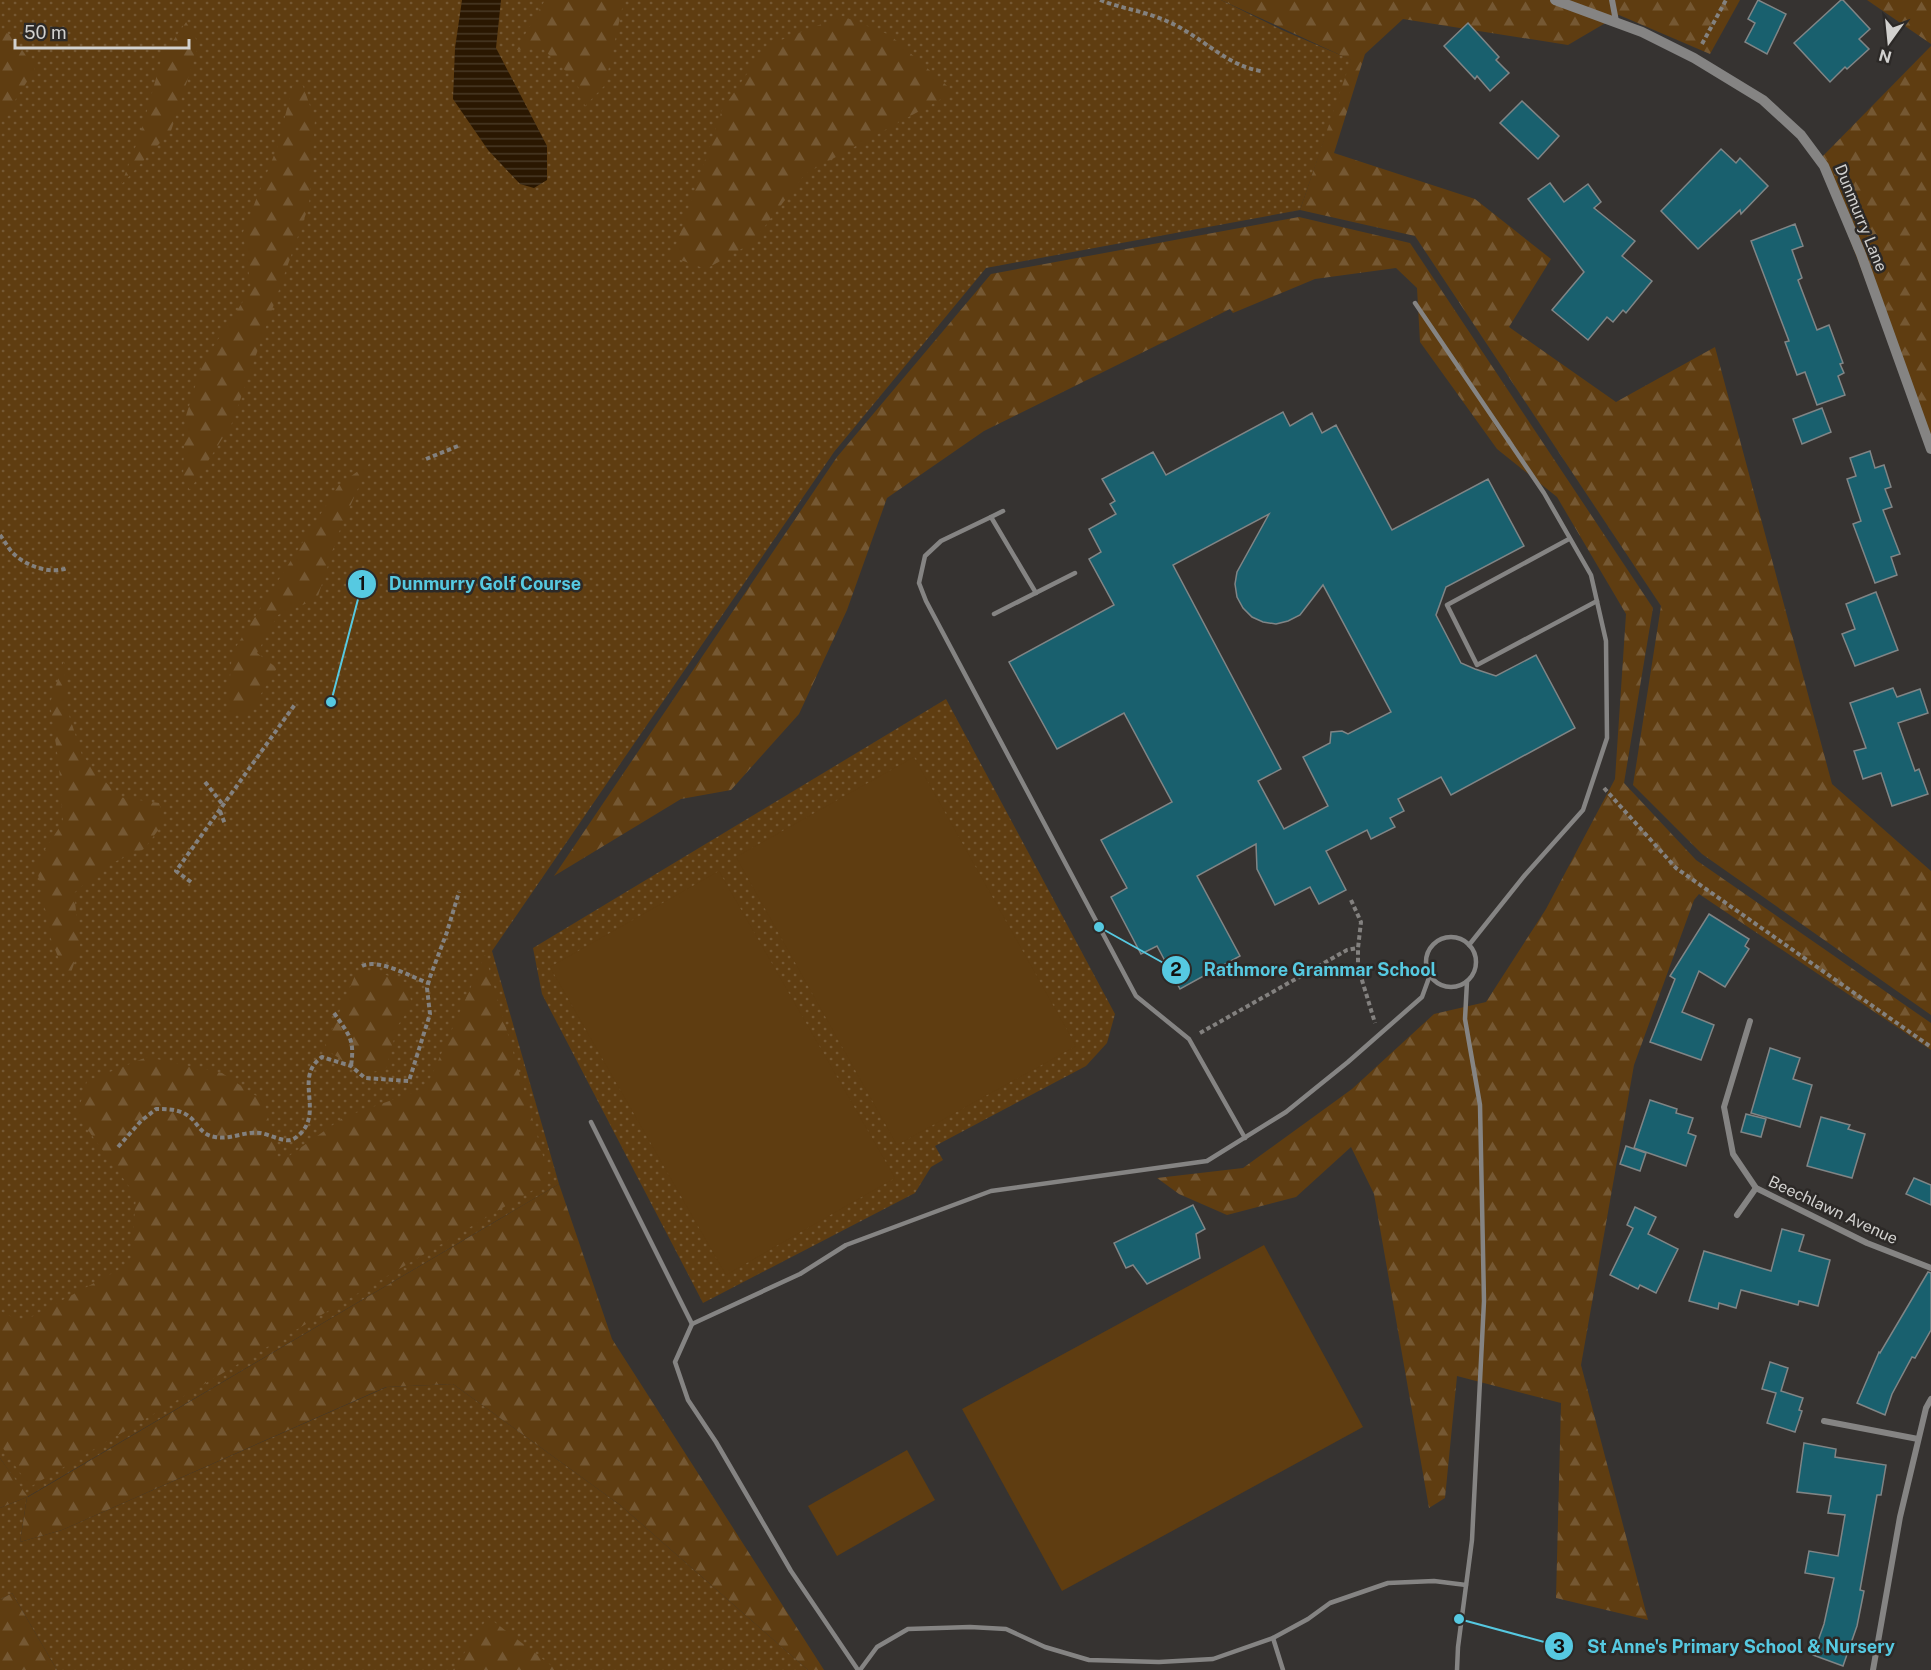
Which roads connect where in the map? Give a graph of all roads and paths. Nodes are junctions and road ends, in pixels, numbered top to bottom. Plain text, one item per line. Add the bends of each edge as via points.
1 (1100, 0) edge
2 (1555, 0) edge
3 (1612, 0) edge
4 (1726, 0) edge
5 (1616, 21) junction
6 (1694, 58) junction
7 (1261, 71) dead end
8 (1415, 303) dead end
9 (458, 446) dead end
10 (1931, 448) edge
11 (426, 459) dead end
12 (1003, 511) dead end
13 (991, 517) junction
14 (0, 535) edge
15 (1569, 539) junction
16 (67, 568) dead end
17 (1075, 573) dead end
18 (1036, 593) junction
19 (1597, 601) junction
20 (994, 614) dead end
21 (296, 703) dead end
22 (1594, 777) junction
23 (205, 782) dead end
24 (224, 806) junction
25 (220, 811) junction
26 (225, 824) dead end
27 (191, 882) dead end
28 (459, 892) dead end
29 (1351, 900) dead end
30 (1469, 945) junction
31 (1358, 948) junction
32 (362, 966) dead end
33 (1430, 975) junction
34 (1467, 982) junction
35 (428, 984) junction
36 (334, 1013) dead end
37 (1750, 1021) dead end
38 (1378, 1035) junction
39 (1189, 1040) junction
40 (1931, 1047) edge
41 (351, 1066) junction
42 (591, 1122) dead end
43 (1245, 1138) junction
44 (118, 1147) dead end
45 (1756, 1188) junction
46 (1737, 1215) dead end
47 (1931, 1268) edge
48 (692, 1324) junction
49 (1931, 1399) edge
50 (1824, 1421) dead end
51 (1918, 1439) junction
52 (1466, 1585) junction
53 (1273, 1638) junction
54 (859, 1670) edge
55 (1283, 1670) edge
56 (1457, 1670) edge
57 (1874, 1670) edge

1 - 7 path via 1171,22 1247,69
2 - 5 street, Dunmurry Lane
3 - 5 street
4 - 6 path
5 - 6 street, Dunmurry Lane
6 - 10 street, Dunmurry Lane via 1763,100 1800,135 1824,166 1861,254
8 - 15 lane via 1544,493
9 - 11 path
12 - 13 lane
13 - 18 lane
13 - 39 lane via 941,541 924,556 919,583 1136,996
14 - 16 path via 12,552 45,571
15 - 19 lane via 1591,574
15 - 19 lane via 1447,605 1477,665
17 - 18 lane
18 - 20 lane
19 - 22 lane via 1606,640 1607,738
21 - 24 path
22 - 30 lane via 1583,810
22 - 40 path via 1676,868
23 - 24 path
24 - 25 path
25 - 26 path
25 - 27 path via 176,871
28 - 35 path
29 - 31 path via 1361,922
30 - 33 lane via 1455,937 1439,940 1426,960
30 - 34 lane via 1476,960
31 - 38 path via 1358,967
31 - 39 path
32 - 35 path via 369,963 388,967
33 - 34 lane via 1443,986
33 - 38 lane via 1422,997
34 - 52 lane via 1465,1018 1480,1105 1484,1301 1472,1540
35 - 41 path via 430,1014 409,1081 365,1078
36 - 41 path via 354,1048
37 - 45 street, Beechlawn Avenue via 1724,1107 1733,1154
38 - 43 lane via 1286,1112
39 - 43 lane
41 - 44 path via 322,1057 315,1062 309,1074 309,1117 304,1129 290,1141 260,1133 213,1137 175,1109 156,1109
42 - 48 lane
43 - 48 lane via 1207,1161 991,1191 846,1245 800,1274
45 - 46 street
45 - 47 street, Beechlawn Avenue via 1867,1243
48 - 54 lane via 675,1362 688,1400 791,1571
49 - 51 street
50 - 51 street
51 - 57 street via 1900,1517
52 - 53 lane via 1434,1581 1388,1583 1330,1603
52 - 56 lane
53 - 54 lane via 1213,1659 1159,1662 1089,1659 1045,1647 1006,1629 908,1629 877,1647
53 - 55 lane

